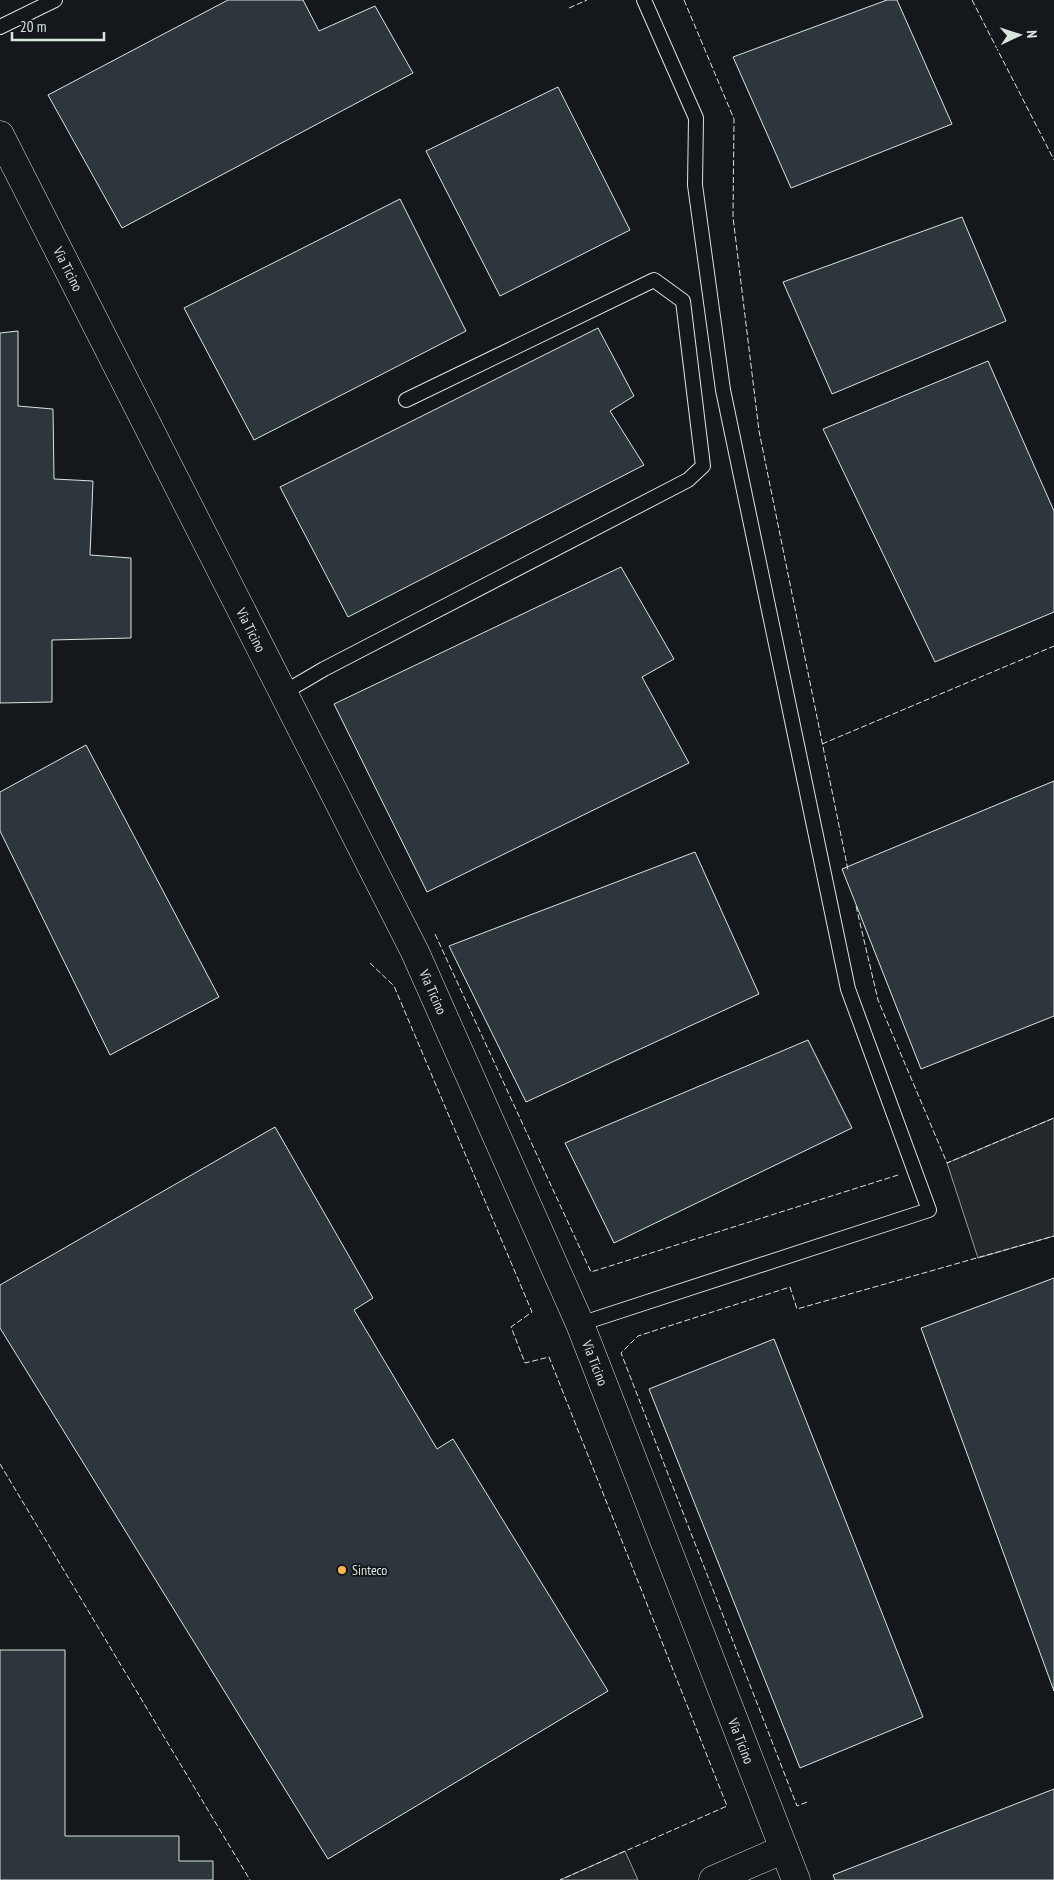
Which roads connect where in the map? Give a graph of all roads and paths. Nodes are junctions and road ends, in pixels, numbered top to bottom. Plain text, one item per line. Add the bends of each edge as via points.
1 (55, 0) edge
2 (644, 0) edge
3 (0, 27) edge
4 (0, 135) edge
5 (406, 400) dead end
6 (283, 693) junction
7 (580, 1324) junction
8 (784, 1849) junction
9 (713, 1880) edge
10 (796, 1880) edge

1 - 3 lane
2 - 7 lane via 696,118 695,185 723,390 848,988 930,1210
4 - 6 street, Via Ticino
5 - 6 lane via 654,280 683,301 703,466 688,480
6 - 7 street, Via Ticino via 414,952
7 - 8 street, Via Ticino
8 - 9 street
8 - 10 street, Via Ticino

